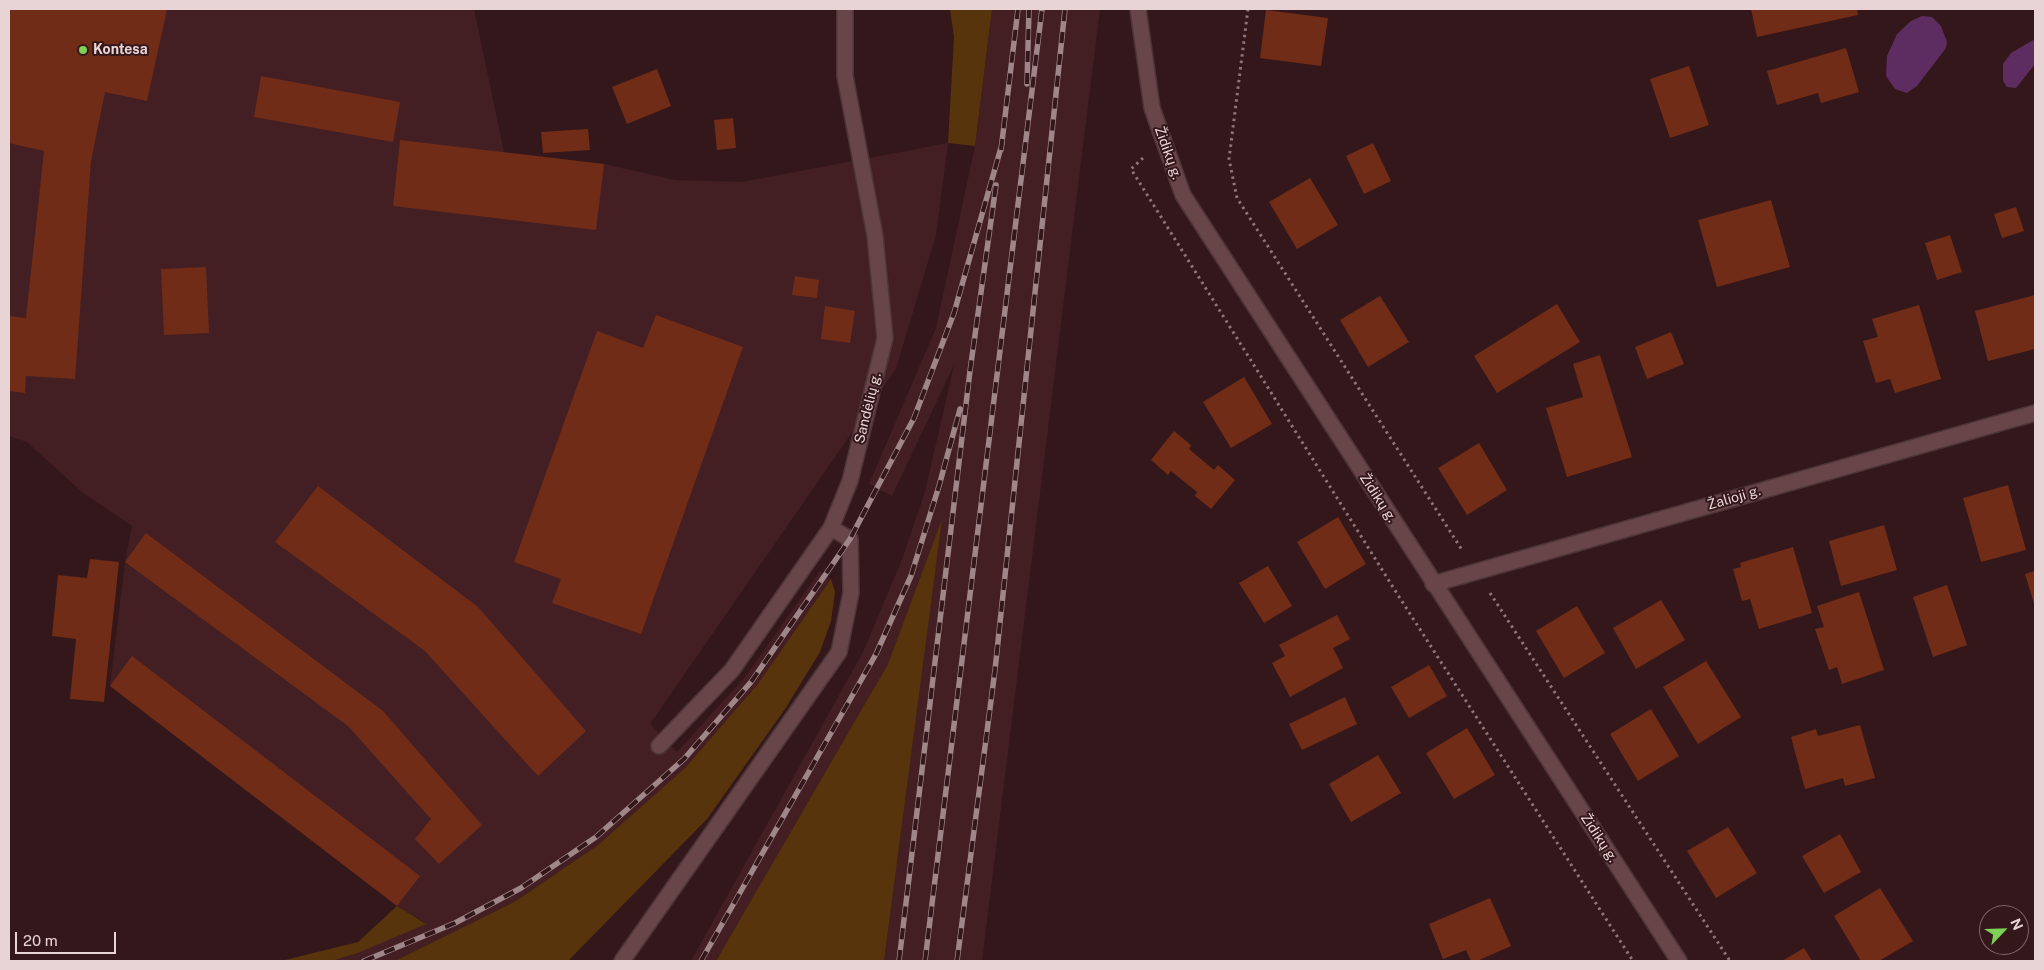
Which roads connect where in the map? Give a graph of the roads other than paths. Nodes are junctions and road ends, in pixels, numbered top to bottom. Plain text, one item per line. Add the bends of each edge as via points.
1 (845, 9) edge
2 (1138, 9) edge
3 (2035, 413) edge
4 (831, 528) junction
5 (1433, 584) junction
6 (659, 746) dead end
7 (622, 961) edge
8 (1679, 961) edge

1 - 4 street, Sandėlių g. via 845,76 875,236 885,338 850,482
2 - 5 street, Židikų g. via 1152,108 1184,195
3 - 5 street, Žalioji g.
4 - 6 street, Sandėlių g. via 732,670
4 - 7 street via 850,539 851,593 839,652
5 - 8 street, Židikų g.

